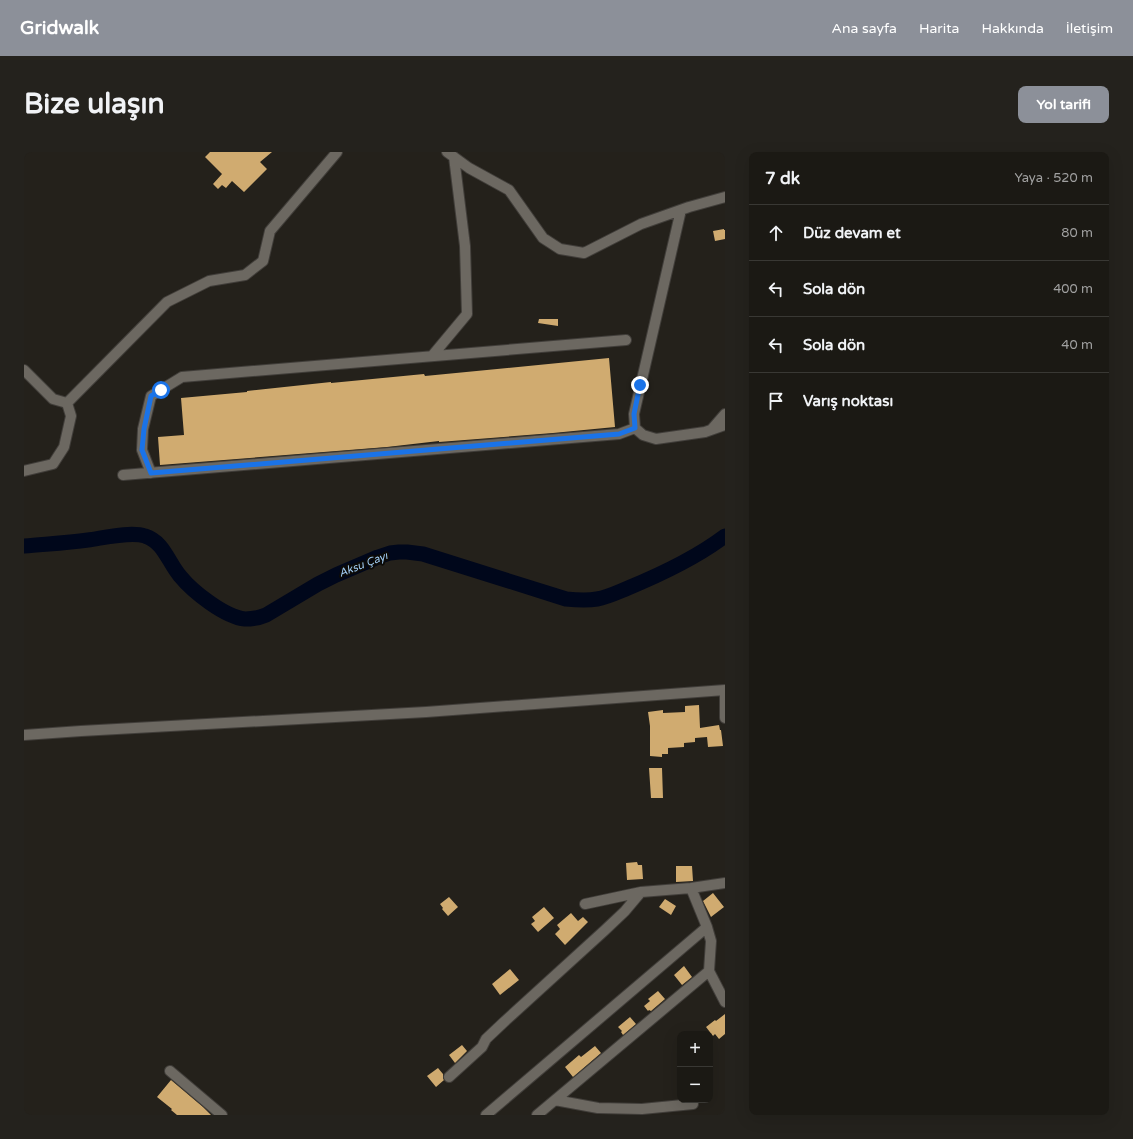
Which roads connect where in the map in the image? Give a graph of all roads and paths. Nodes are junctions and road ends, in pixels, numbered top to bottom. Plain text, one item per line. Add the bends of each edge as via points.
1 (337, 152) edge
2 (451, 155) edge
3 (725, 197) edge
4 (681, 210) junction
5 (626, 340) dead end
6 (432, 356) junction
7 (24, 370) edge
8 (67, 403) junction
9 (725, 414) edge
10 (725, 425) edge
11 (635, 428) junction
12 (712, 429) junction
13 (24, 471) edge
14 (151, 473) junction
15 (123, 475) dead end
16 (725, 690) edge
17 (725, 718) edge
18 (24, 735) edge
19 (725, 882) edge
20 (691, 888) junction
21 (641, 892) junction
22 (585, 904) dead end
23 (707, 927) junction
24 (709, 971) junction
25 (725, 1002) edge
26 (170, 1071) dead end
27 (448, 1077) dead end
28 (556, 1100) junction
29 (693, 1104) dead end
30 (610, 1108) junction
31 (222, 1115) edge
32 (486, 1115) edge
33 (538, 1115) edge
34 (602, 1115) edge

1 - 8 street via 270,232 262,261 245,275 209,281 168,302
2 - 4 street via 509,190 543,238 560,249 584,253 641,224
2 - 6 street via 465,246 467,314
3 - 4 street
4 - 11 street via 634,414
5 - 6 street
6 - 14 street via 182,378 151,396 142,450
7 - 8 street via 53,399
8 - 13 street via 71,416 64,446 53,464
9 - 12 street
10 - 12 street
11 - 12 street via 643,435 656,439
11 - 14 street via 619,434
14 - 15 street
16 - 17 street
16 - 18 street via 426,712
19 - 20 street
20 - 21 street
20 - 23 street
21 - 22 street
21 - 27 street via 605,930
23 - 24 street via 711,941
23 - 32 street
24 - 25 street
24 - 28 street
26 - 31 street
28 - 30 street
28 - 33 street
29 - 30 street via 642,1109
30 - 34 street

